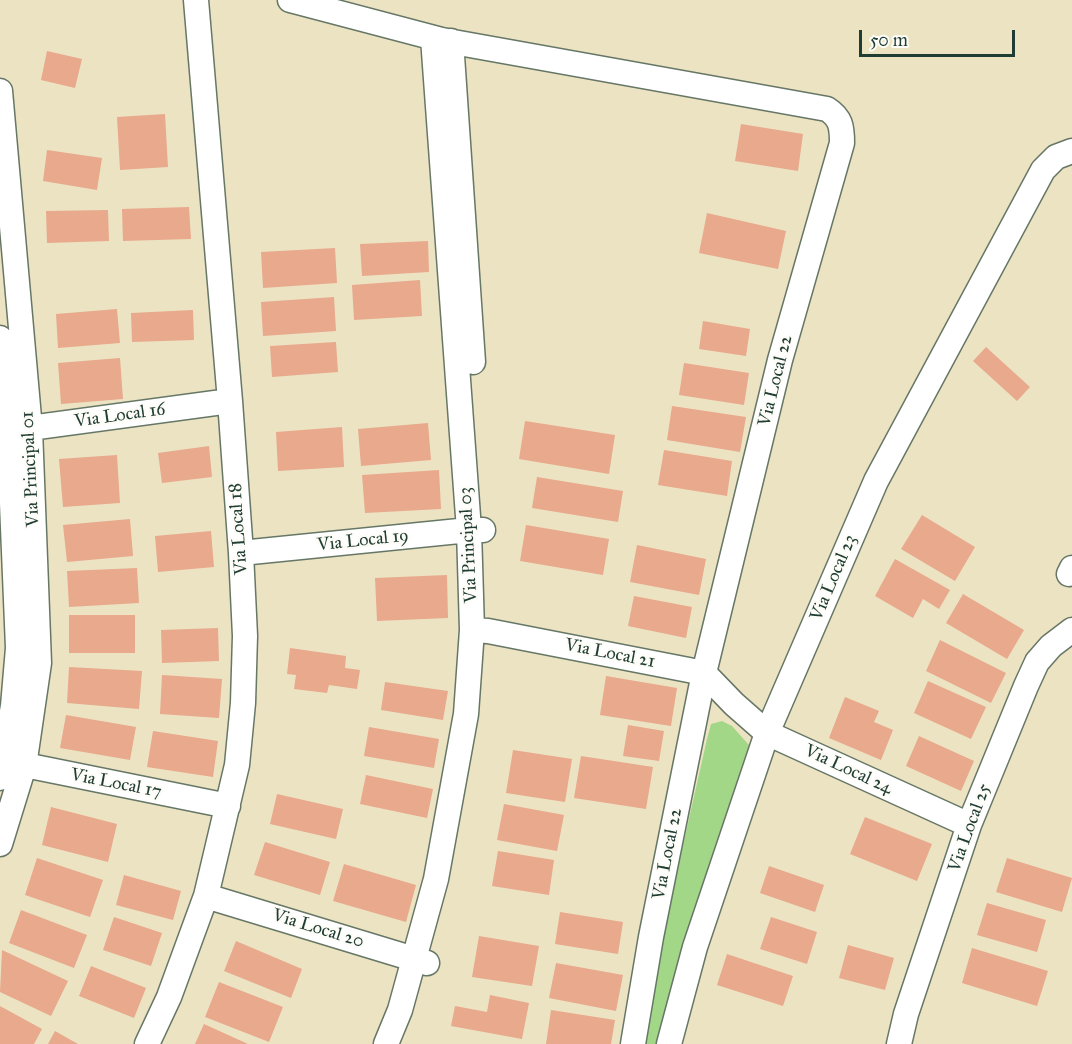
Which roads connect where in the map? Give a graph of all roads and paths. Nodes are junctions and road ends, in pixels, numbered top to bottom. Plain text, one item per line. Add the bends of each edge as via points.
1 (196, 0) edge
2 (290, 0) edge
3 (442, 40) junction
4 (0, 92) edge
5 (1072, 151) edge
6 (10, 329) edge
7 (0, 338) edge
8 (230, 401) junction
9 (20, 430) junction
10 (477, 530) junction
11 (241, 553) junction
12 (1072, 630) edge
13 (480, 631) junction
14 (704, 673) junction
15 (767, 733) junction
16 (9, 768) edge
17 (228, 806) junction
18 (969, 825) junction
19 (0, 844) edge
20 (206, 897) junction
21 (421, 961) junction
22 (147, 1044) edge
23 (386, 1044) edge
24 (405, 1044) edge
25 (633, 1044) edge
26 (669, 1044) edge
27 (899, 1044) edge

1 - 8 street, Via Local 18
2 - 3 street
3 - 10 street, Via Principal 03
3 - 14 street, Via Local 22 via 804,104 827,109 842,126 842,143 780,360
4 - 6 street, Via Principal 01
5 - 15 street, Via Local 23 via 1056,157 1043,170 876,481
6 - 9 street, Via Principal 01
7 - 9 street, Via Principal 01
8 - 9 street, Via Local 16
8 - 11 street, Via Local 18
9 - 16 street, Via Principal 01 via 18,648
10 - 11 street, Via Local 19
10 - 13 street, Via Principal 03
11 - 17 street, Via Local 18 via 243,703
12 - 18 street, Via Local 25 via 1037,662
13 - 14 street, Via Local 21
13 - 21 street, Via Principal 03
14 - 15 street, Via Local 24
14 - 25 street, Via Local 22
15 - 18 street, Via Local 24
15 - 26 street, Via Local 23 via 695,947
16 - 17 street, Via Local 17
16 - 19 street, Via Principal 01
17 - 20 street, Via Local 18
18 - 27 street, Via Local 25
20 - 21 street, Via Local 20
20 - 22 street, Via Local 18
21 - 23 street, Via Principal 03
21 - 24 street, Via Principal 03

